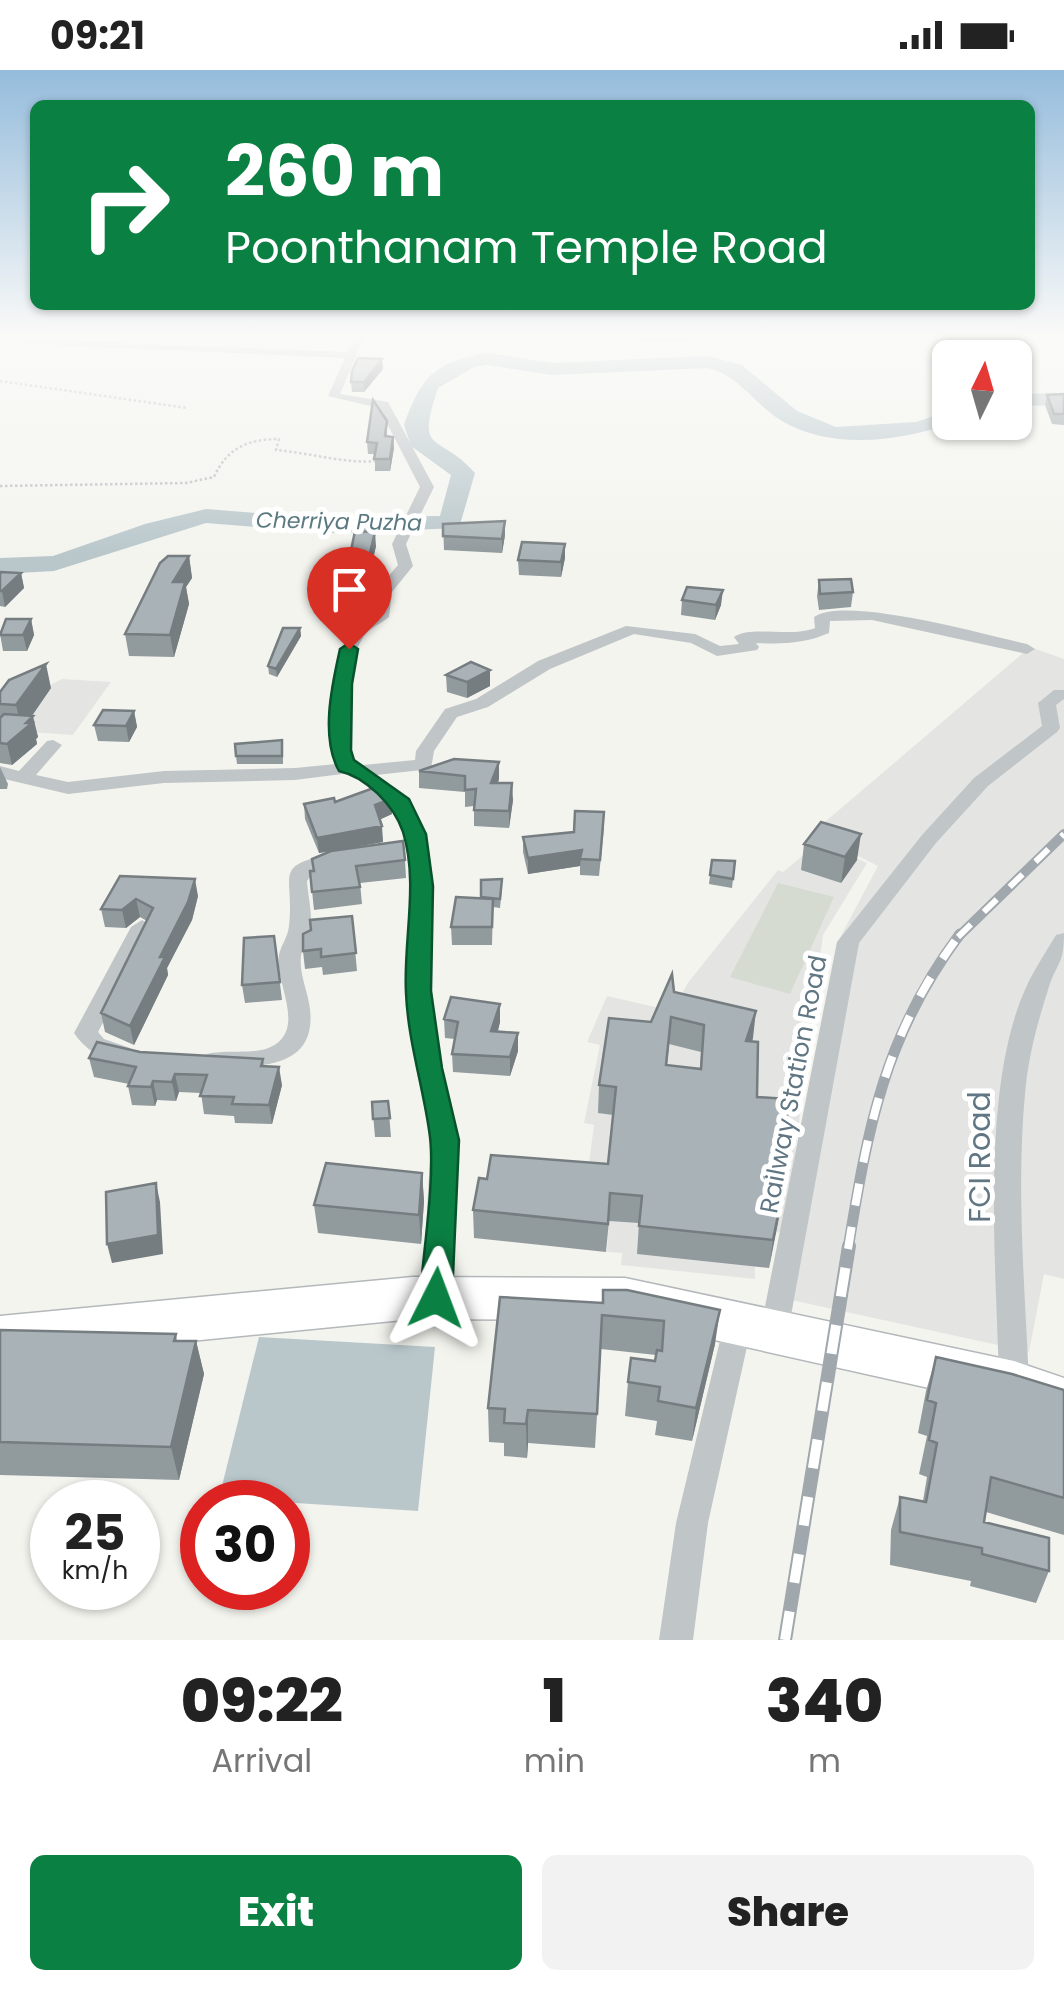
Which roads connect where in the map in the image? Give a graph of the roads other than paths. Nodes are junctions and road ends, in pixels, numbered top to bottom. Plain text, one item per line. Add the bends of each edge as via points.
1 (386, 408) edge
2 (1027, 649) dead end
3 (1060, 694) dead end
4 (53, 746) dead end
5 (354, 769) junction
6 (0, 772) edge
7 (22, 778) junction
8 (367, 854) edge
9 (142, 927) edge
10 (1064, 940) edge
11 (146, 1059) edge
12 (194, 1060) edge
13 (436, 1298) junction
14 (756, 1328) junction
15 (0, 1338) edge
16 (1014, 1384) junction
17 (1064, 1401) edge
18 (676, 1640) edge

1 - 5 street via 427,487 402,534 406,566 384,591 380,617 360,630 349,649 338,740
2 - 5 street via 872,615 822,617 822,630 810,636 768,642 742,637 751,647 718,652 695,639 632,629 451,713 425,751 424,765
3 - 14 street, Railway Station Road via 1047,703 1051,728 981,782 848,942
4 - 7 street
5 - 7 street via 68,788
5 - 13 street via 410,816 404,848 421,886 418,991 444,1140
6 - 7 street
8 - 12 street via 311,864 297,879 300,931 290,954 300,1014 284,1051
9 - 11 street via 86,1033 96,1045
10 - 16 street, FCI Road via 1028,1015 1010,1104
13 - 14 highway via 625,1299
13 - 15 highway
14 - 16 highway
14 - 18 street via 692,1523
16 - 17 highway

